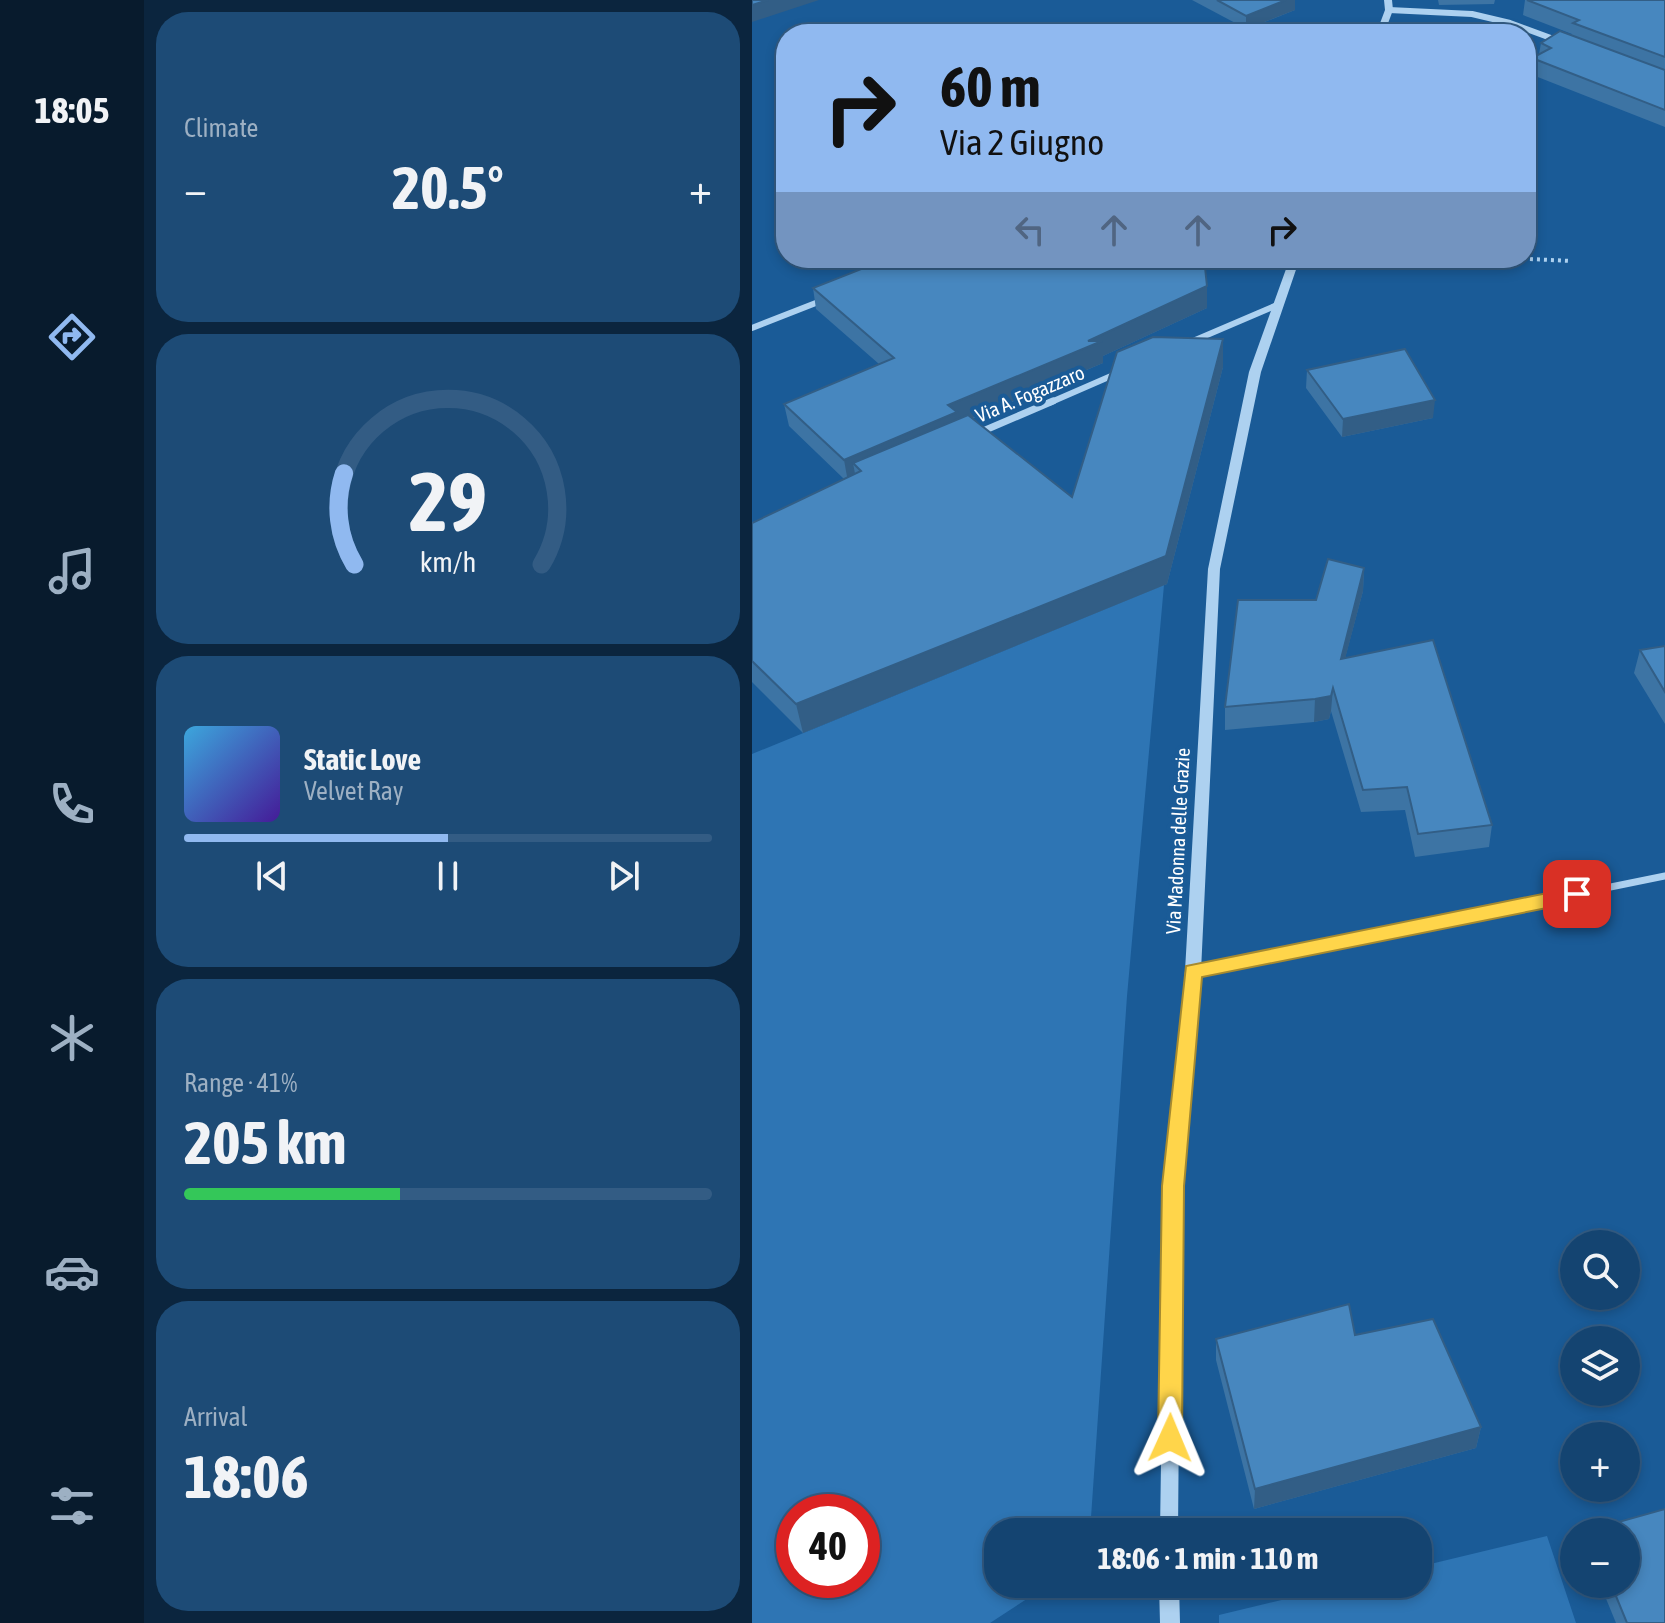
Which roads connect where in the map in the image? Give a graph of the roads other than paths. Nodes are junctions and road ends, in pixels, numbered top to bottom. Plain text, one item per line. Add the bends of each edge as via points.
1 (1389, 5) edge
2 (1513, 24) edge
3 (1536, 33) edge
4 (1566, 44) edge
5 (1291, 268) edge
6 (835, 296) edge
7 (1277, 305) junction
8 (752, 328) edge
9 (1190, 343) edge
10 (1131, 368) edge
11 (971, 437) edge
12 (1665, 876) edge
13 (1193, 971) junction
14 (1169, 1518) edge
15 (1169, 1598) edge
16 (1170, 1623) edge

1 - 2 street
3 - 4 street
5 - 7 street, Via Madonna delle Grazie
6 - 8 street
7 - 9 street
7 - 13 street, Via Madonna delle Grazie via 1255,372 1214,569
10 - 11 street, Via A. Fogazzaro
12 - 13 street
13 - 14 street, Via Madonna delle Grazie via 1173,1186
15 - 16 street

